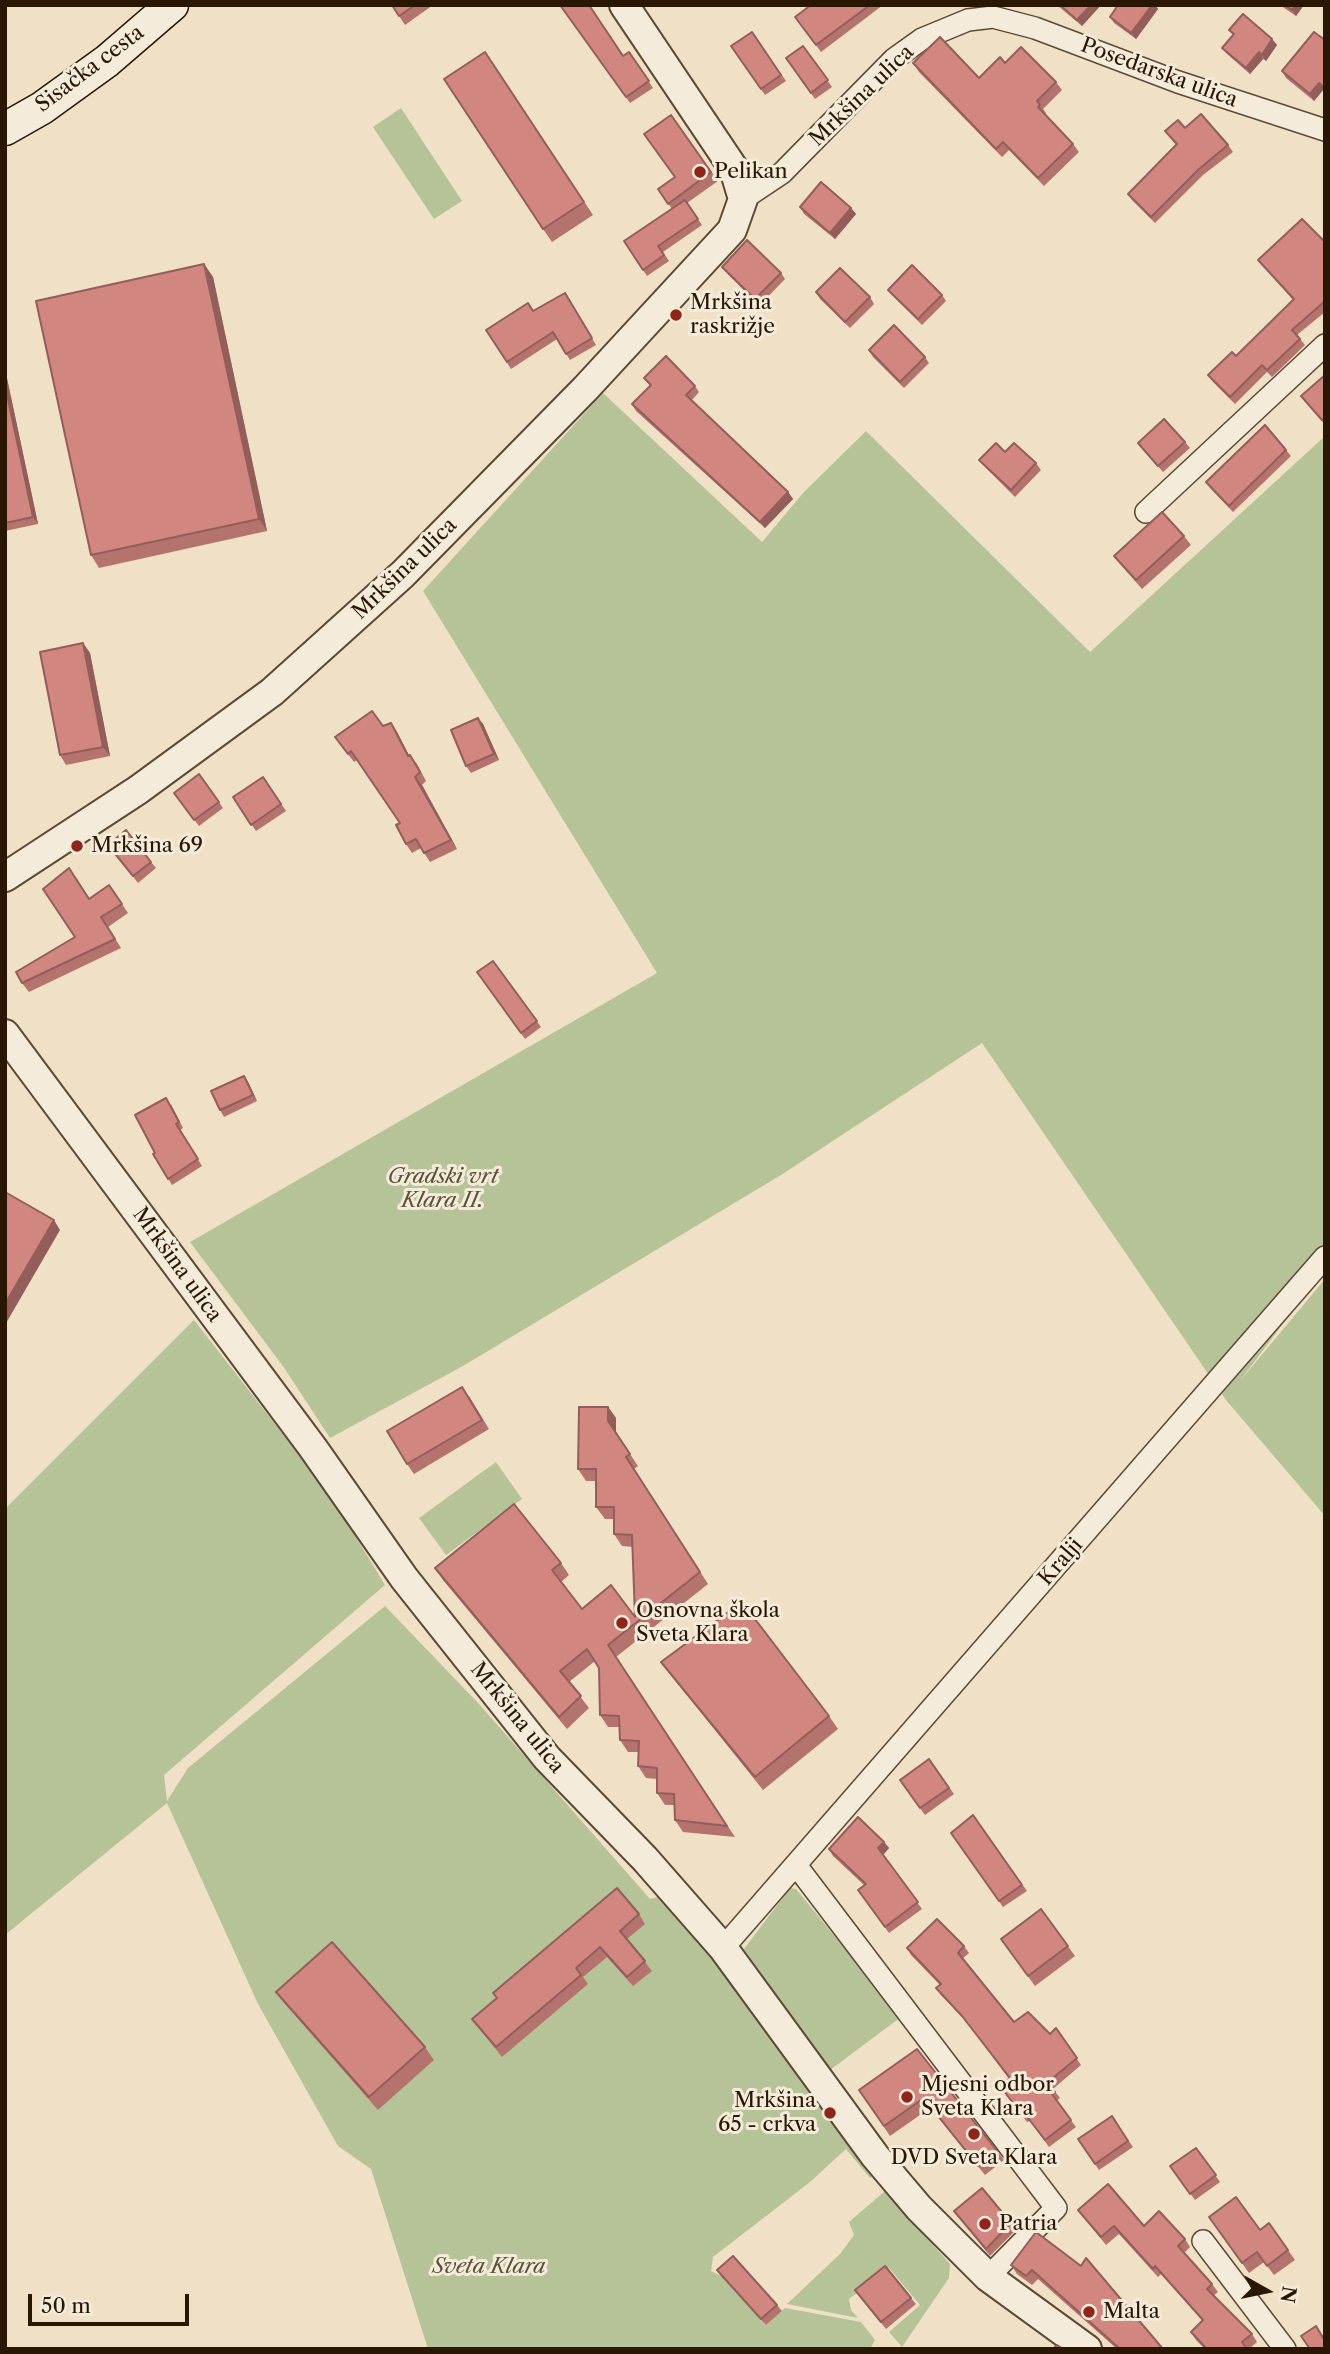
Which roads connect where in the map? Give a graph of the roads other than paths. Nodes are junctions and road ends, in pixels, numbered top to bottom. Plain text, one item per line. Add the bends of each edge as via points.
1 (172, 5) edge
2 (624, 5) edge
3 (993, 17) joint
4 (5, 129) edge
5 (1325, 130) edge
6 (743, 198) junction
7 (1325, 345) edge
8 (1146, 512) dead end
9 (5, 877) edge
10 (5, 1034) edge
11 (1325, 1257) edge
12 (796, 1866) junction
13 (723, 1948) junction
14 (1203, 2241) dead end
15 (988, 2277) junction
16 (1087, 2349) edge
17 (1285, 2349) edge

1 - 4 main road, Sisačka cesta via 107,61
2 - 6 street via 734,169
3 - 5 street, Posedarska ulica
3 - 6 street, Mrkšina ulica via 947,26 894,59 782,173
6 - 9 street, Mrkšina ulica via 732,230 714,252 403,574 272,692
7 - 8 street
10 - 13 street, Mrkšina ulica via 313,1448 404,1578 547,1758
11 - 12 street, Kralji
12 - 13 street, Kralji
12 - 15 street via 1056,2208
13 - 15 street, Mrkšina ulica via 875,2156
14 - 17 street
15 - 16 street, Mrkšina ulica

